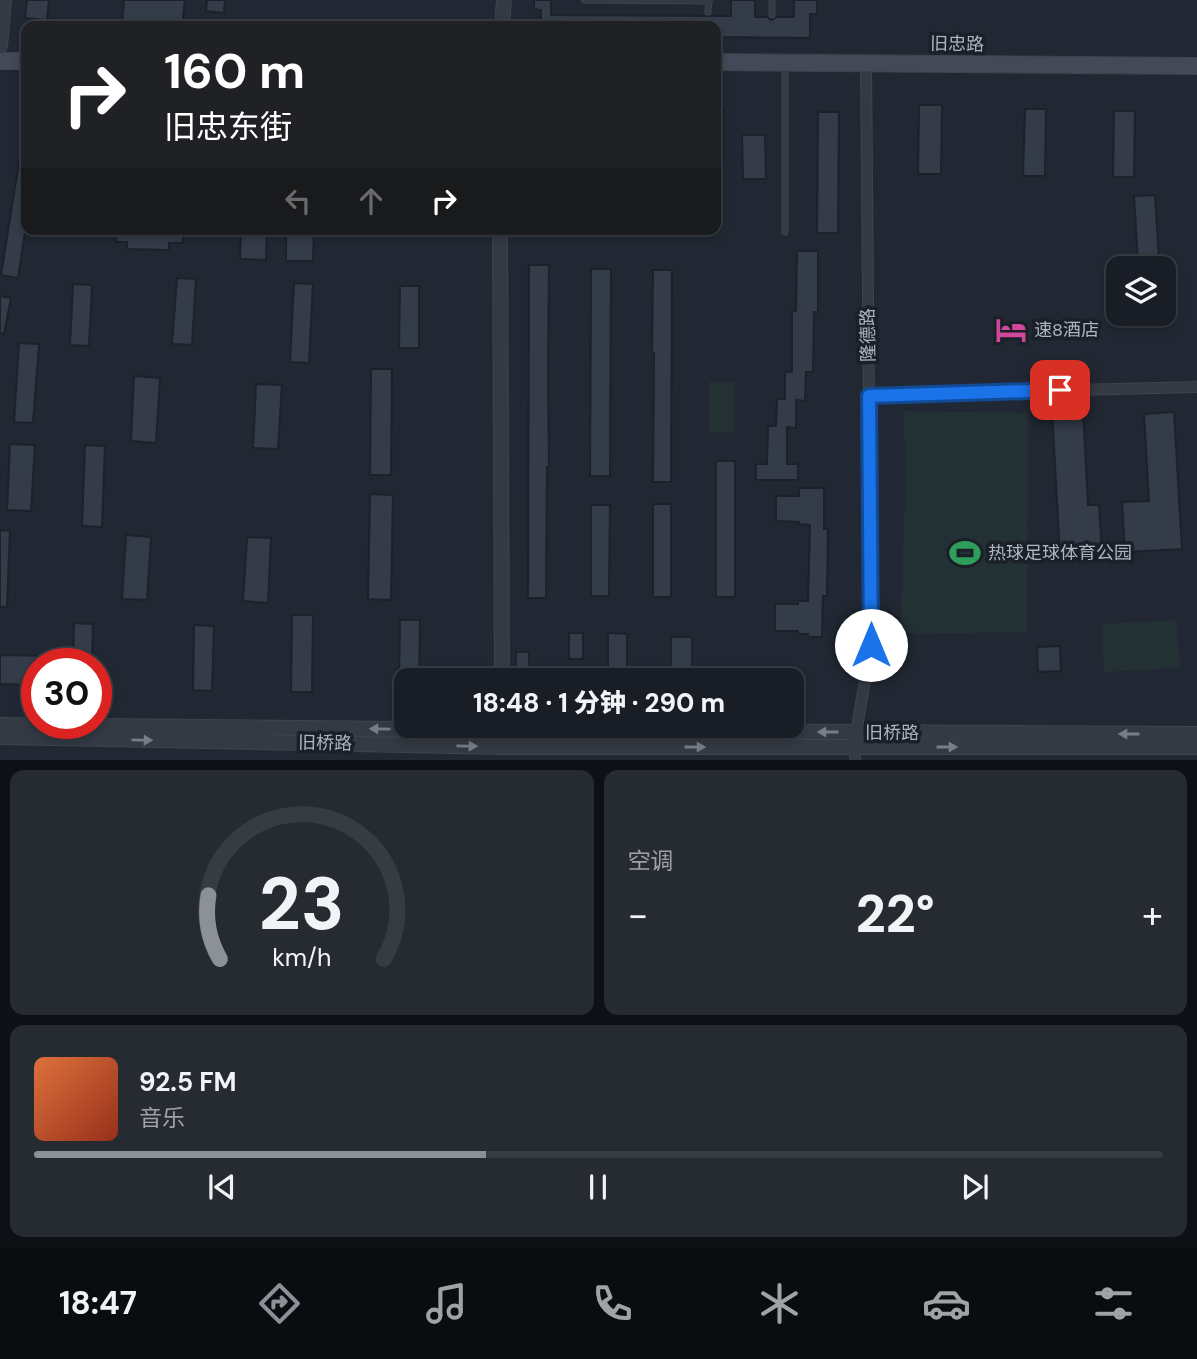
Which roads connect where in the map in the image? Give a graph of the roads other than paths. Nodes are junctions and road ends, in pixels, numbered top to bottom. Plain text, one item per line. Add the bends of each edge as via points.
1 (5, 0) edge
2 (504, 0) edge
3 (584, 0) edge
4 (709, 0) edge
5 (772, 0) edge
6 (708, 12) dead end
7 (772, 15) dead end
8 (502, 21) edge
9 (0, 46) edge
10 (0, 61) edge
11 (21, 61) edge
12 (721, 62) edge
13 (785, 62) junction
14 (866, 62) junction
15 (1197, 66) edge
16 (785, 232) dead end
17 (500, 235) edge
18 (1197, 387) edge
19 (869, 396) junction
20 (502, 668) edge
21 (0, 725) edge
22 (394, 727) edge
23 (1197, 734) edge
24 (0, 737) edge
25 (688, 738) edge
26 (855, 747) edge
27 (1197, 747) edge
28 (503, 754) edge

1 - 9 street
2 - 8 street
3 - 4 lane
4 - 6 lane
5 - 7 lane
10 - 11 main road
12 - 13 main road, 旧忠路
13 - 14 main road, 旧忠路
13 - 16 lane
14 - 15 main road, 旧忠路
14 - 19 street, 隆德路
17 - 20 street
18 - 19 street
19 - 26 street, 隆德路 via 871,645
22 -> 21 street, 旧桥路
23 -> 26 street, 旧桥路
24 -> 28 street, 旧桥路
26 -> 25 street, 旧桥路
26 -> 27 street, 旧桥路
28 -> 26 street, 旧桥路

